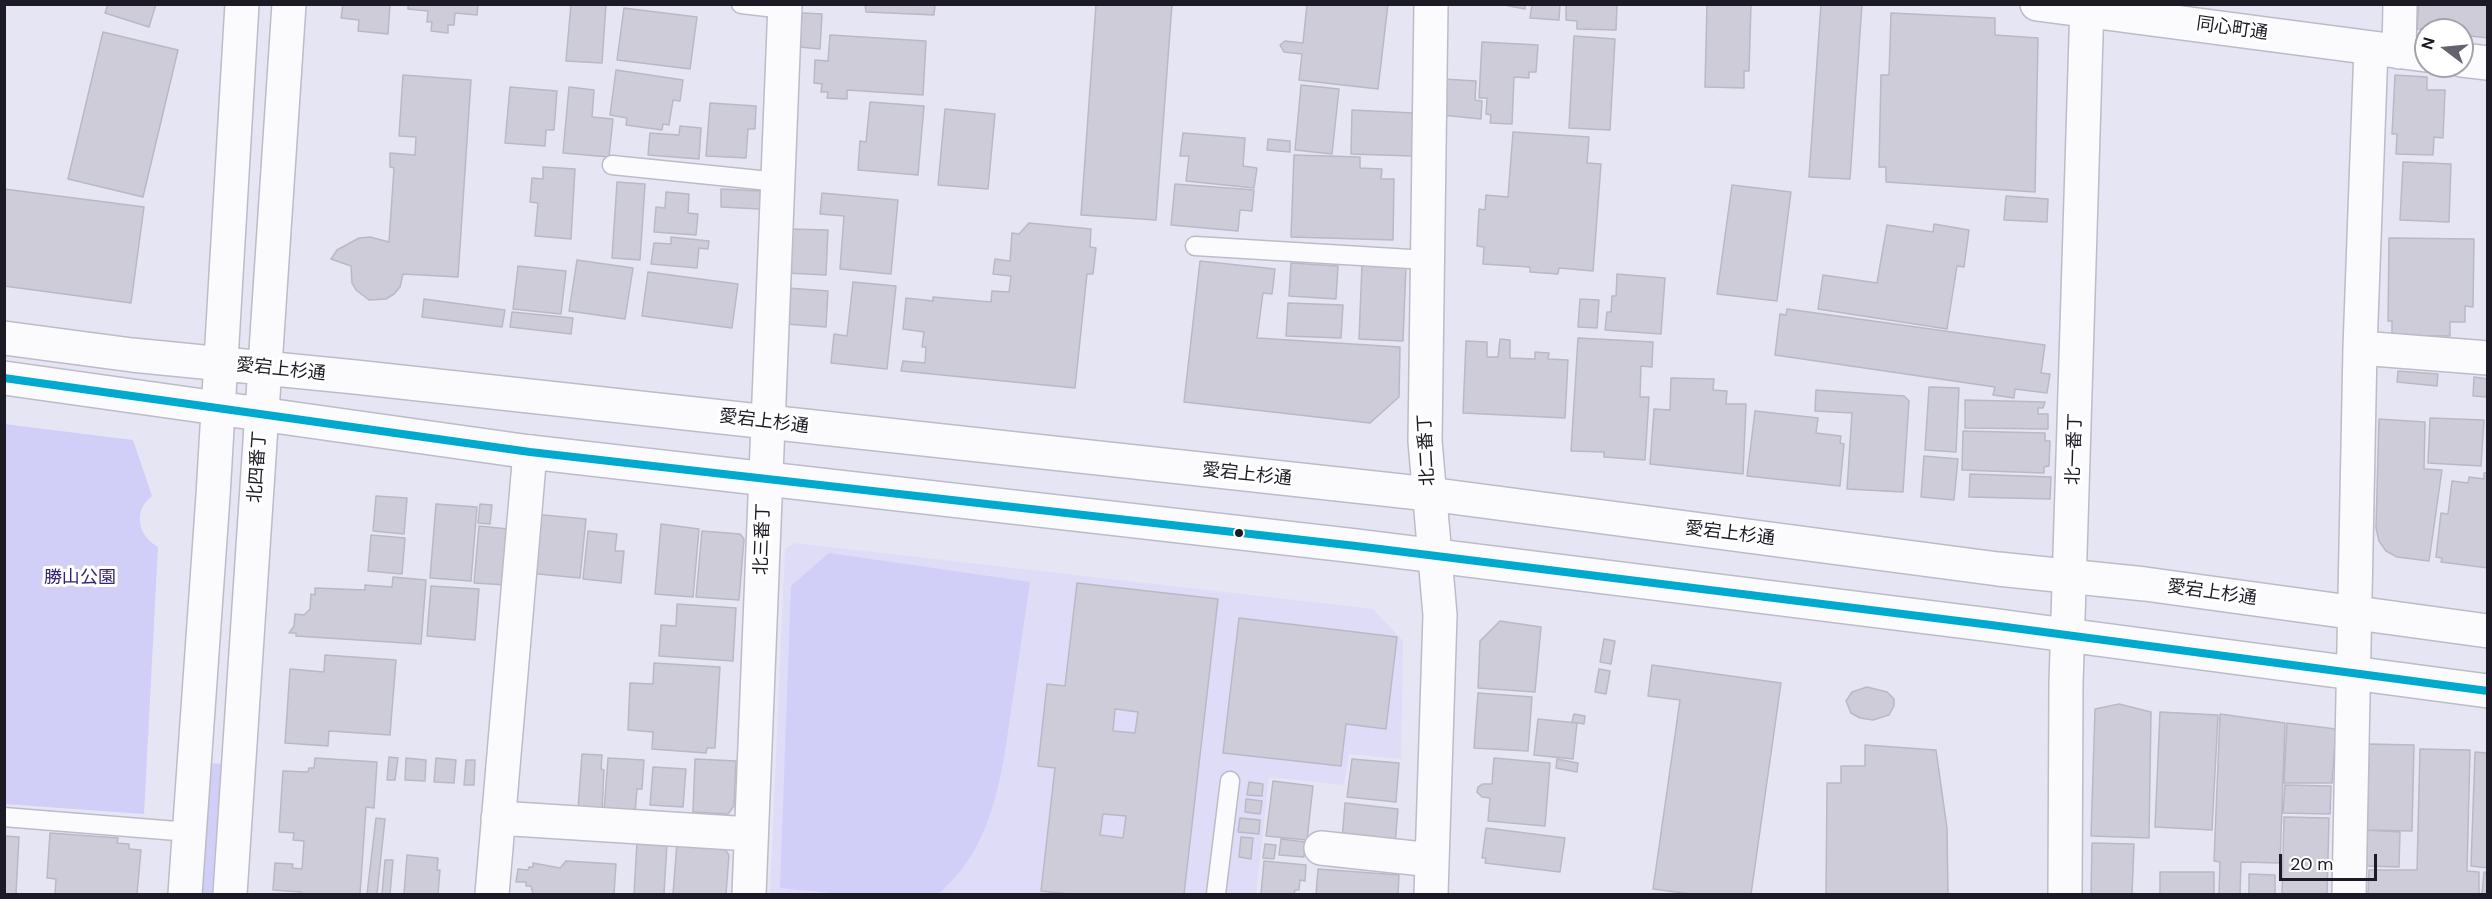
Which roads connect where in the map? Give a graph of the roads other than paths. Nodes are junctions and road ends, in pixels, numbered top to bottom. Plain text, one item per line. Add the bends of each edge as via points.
1 (242, 4) edge
2 (288, 4) edge
3 (741, 4) edge
4 (1431, 4) edge
5 (2037, 4) edge
6 (2400, 4) edge
7 (785, 7) edge
8 (2087, 7) edge
9 (2399, 52) edge
10 (612, 165) dead end
11 (779, 182) junction
12 (1195, 246) dead end
13 (1426, 260) junction
14 (4, 338) edge
15 (2360, 348) junction
16 (2487, 358) edge
17 (220, 363) junction
18 (265, 368) junction
19 (4, 378) edge
20 (217, 407) junction
21 (262, 414) junction
22 (769, 423) junction
23 (530, 452) junction
24 (766, 476) junction
25 (1429, 494) junction
26 (1435, 556) junction
27 (2070, 576) junction
28 (2356, 612) junction
29 (2487, 631) edge
30 (2068, 635) junction
31 (2353, 673) junction
32 (2487, 691) edge
33 (1230, 781) dead end
34 (4, 817) edge
35 (498, 818) junction
36 (189, 832) junction
37 (750, 834) junction
38 (1321, 848) dead end
39 (1432, 860) junction
40 (185, 894) edge
41 (230, 894) edge
42 (492, 894) edge
43 (749, 894) edge
44 (1216, 894) edge
45 (1431, 894) edge
46 (2065, 894) edge
47 (2349, 894) edge

1 - 17 street
2 - 18 street, 北四番丁
3 - 7 lane
4 - 13 street, 北二番丁
5 - 8 street, 同心町通
6 - 9 street
7 - 11 street, 北三番丁
8 - 9 street, 同心町通
8 - 27 street, 北一番丁
9 - 15 street
10 - 11 lane
11 - 22 street, 北三番丁
12 - 13 lane
13 - 25 street, 北二番丁 via 1425,441
14 - 17 street, 愛宕上杉通
15 - 16 street
15 - 28 street
17 - 18 street, 愛宕上杉通
17 - 20 street
18 - 21 street, 北四番丁
18 - 22 street, 愛宕上杉通
19 - 20 street
20 - 21 street
20 - 36 street
21 - 23 street
21 - 41 street, 北四番丁
22 - 24 street, 北三番丁
22 - 25 street, 愛宕上杉通
23 - 24 street
23 - 35 street
24 - 26 street
24 - 37 street, 北三番丁
25 - 26 street, 北二番丁
25 - 27 street, 愛宕上杉通
26 - 30 street
26 - 39 street, 北二番丁 via 1440,615
27 - 28 street, 愛宕上杉通
27 - 30 street, 北一番丁
28 - 29 street, 愛宕上杉通
28 - 31 street
30 - 31 street
30 - 46 street, 北一番丁
31 - 32 street
31 - 47 street
33 - 44 lane
34 - 36 lane
35 - 37 street
35 - 42 street
36 - 40 street
37 - 43 street, 北三番丁
38 - 39 street
39 - 45 street, 北二番丁

